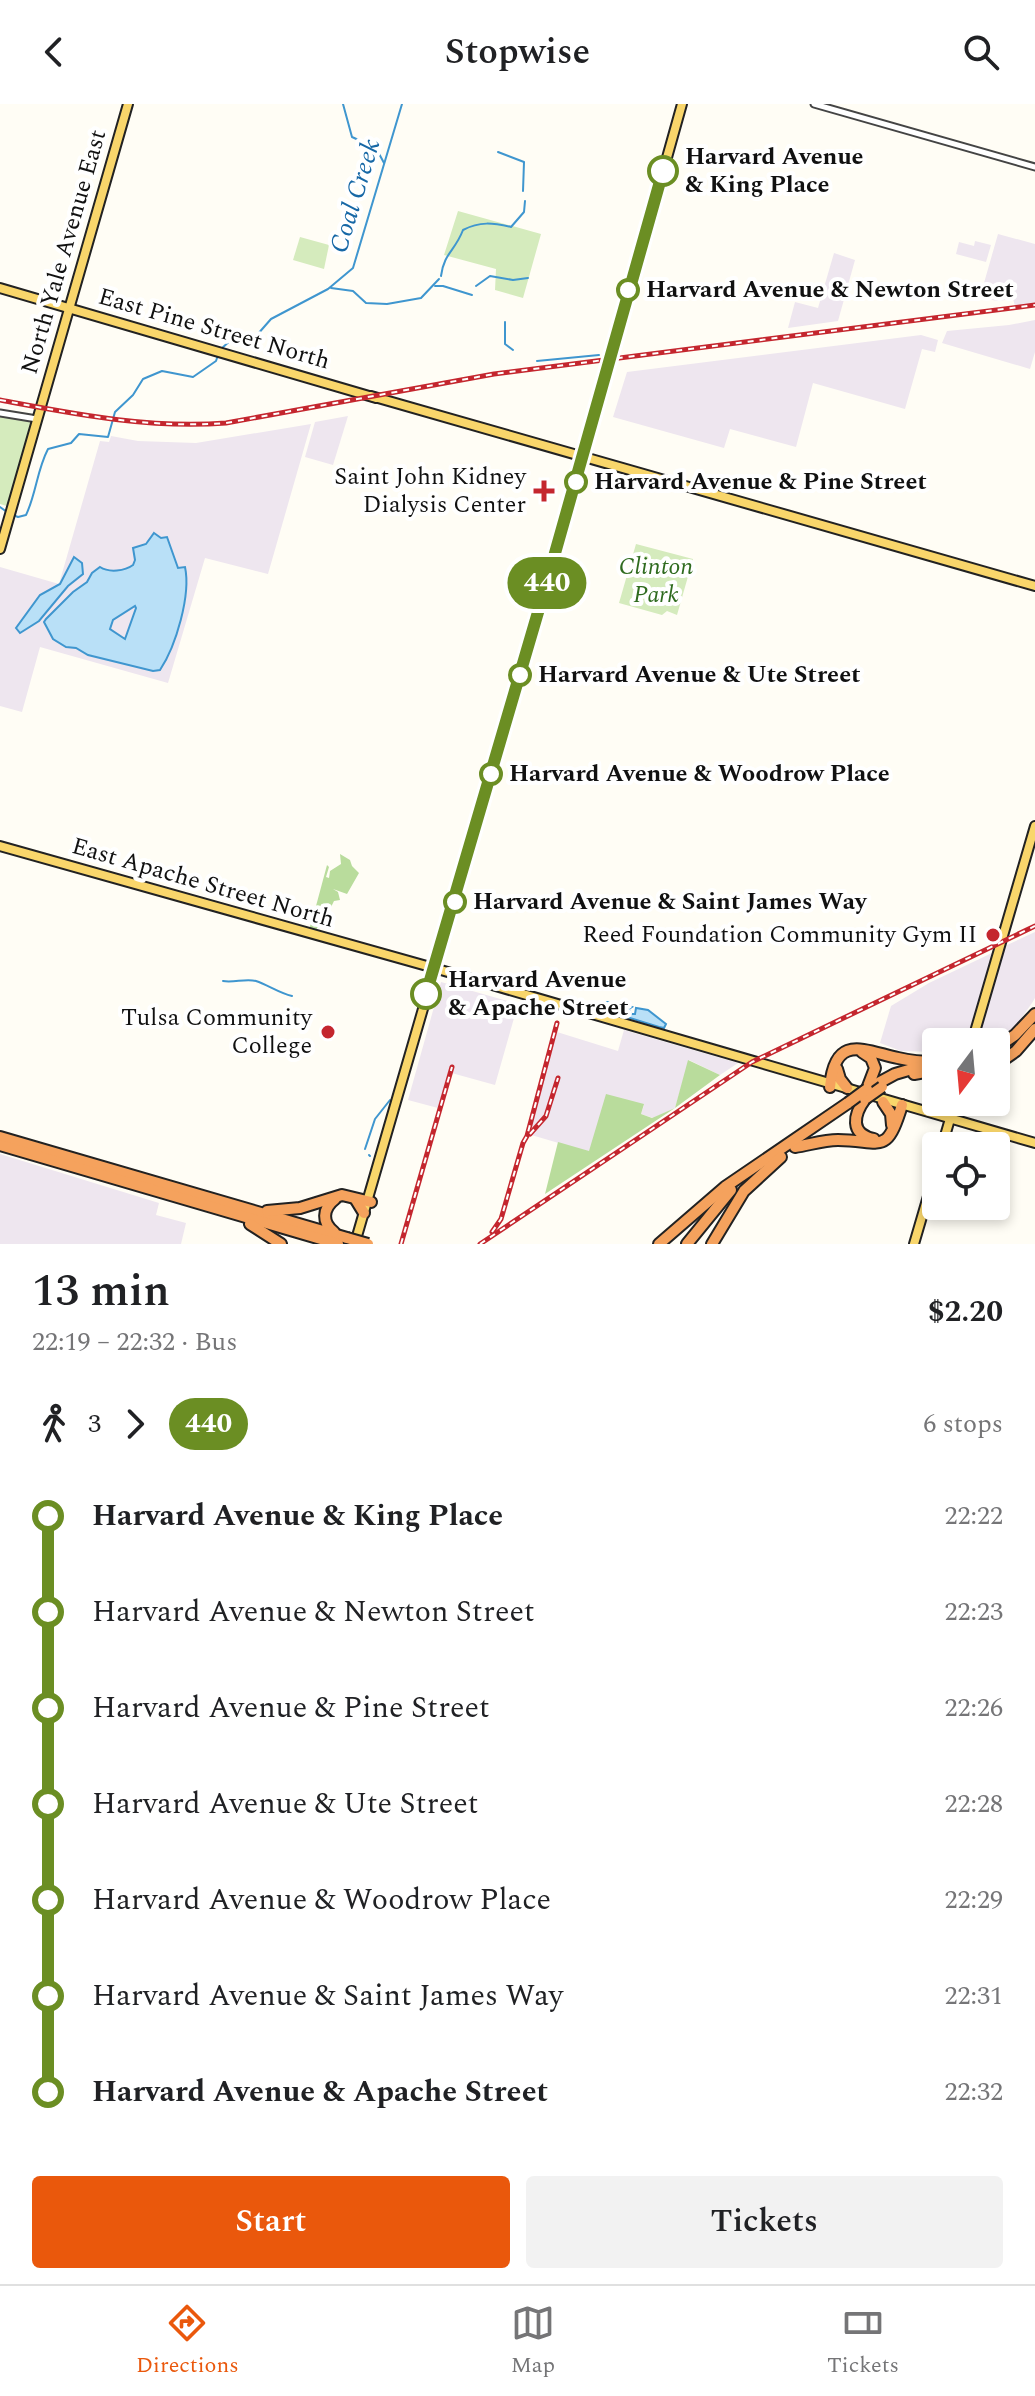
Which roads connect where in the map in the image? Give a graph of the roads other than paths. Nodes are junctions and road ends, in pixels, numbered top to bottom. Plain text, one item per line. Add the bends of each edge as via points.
1 (128, 104) edge
2 (684, 104) edge
3 (814, 104) edge
4 (1035, 167) edge
5 (0, 288) edge
6 (69, 308) junction
7 (0, 413) edge
8 (37, 419) junction
9 (583, 456) junction
10 (0, 549) edge
11 (1035, 586) edge
12 (1035, 826) edge
13 (0, 846) edge
14 (435, 970) junction
15 (1035, 1014) edge
16 (1035, 1027) edge
17 (976, 1028) edge
18 (1010, 1038) edge
19 (1010, 1047) edge
20 (1010, 1055) edge
21 (922, 1061) edge
22 (922, 1066) edge
23 (922, 1072) edge
24 (831, 1079) junction
25 (847, 1088) joint
26 (866, 1095) junction
27 (883, 1102) junction
28 (902, 1105) junction
29 (951, 1116) edge
30 (950, 1119) junction
31 (946, 1132) edge
32 (0, 1137) edge
33 (1035, 1143) edge
34 (0, 1145) edge
35 (795, 1147) junction
36 (765, 1160) junction
37 (365, 1201) junction
38 (735, 1203) junction
39 (217, 1205) junction
40 (922, 1217) edge
41 (344, 1242) edge
42 (281, 1244) edge
43 (368, 1244) edge
44 (657, 1244) edge
45 (687, 1244) edge
46 (712, 1244) edge
47 (721, 1244) edge
48 (914, 1244) edge

1 - 6 main road, North Yale Avenue East
2 - 9 main road
3 - 4 street
5 - 6 main road, East Pine Street North
6 - 8 main road, North Yale Avenue East
6 - 9 main road, East Pine Street North
7 - 8 street
8 - 10 main road, North Yale Avenue East
9 - 11 main road, East Pine Street North
9 - 14 main road
12 - 17 main road
13 - 14 main road, East Apache Street North
14 - 24 main road, East Apache Street North via 803,1077
14 - 37 main road
15 - 18 highway
16 - 19 highway
16 - 20 highway
21 - 24 highway via 853,1048 840,1056
22 - 26 highway via 901,1071
23 - 26 highway
24 - 25 highway
24 - 26 highway via 846,1054 864,1053 875,1066
24 - 27 main road, East Apache Street North
25 - 28 main road, East Apache Street North
26 - 27 highway via 855,1117 857,1129 867,1137 887,1133 892,1123
26 - 35 highway
26 - 36 highway
27 - 28 main road, East Apache Street North
28 - 30 main road, East Apache Street North
28 - 35 highway via 893,1133 883,1142 831,1140
29 - 30 main road
30 - 31 main road
30 - 33 main road, East Apache Street North
32 - 39 highway
34 - 39 highway
35 - 38 highway
36 - 44 highway
36 - 45 highway via 720,1201
37 - 39 highway via 339,1195 276,1211
37 - 41 main road
37 - 41 highway via 337,1198 327,1208 327,1226
38 - 46 highway
38 - 47 highway
39 - 41 highway
39 - 42 highway
40 - 48 main road
41 - 43 highway, bridge

